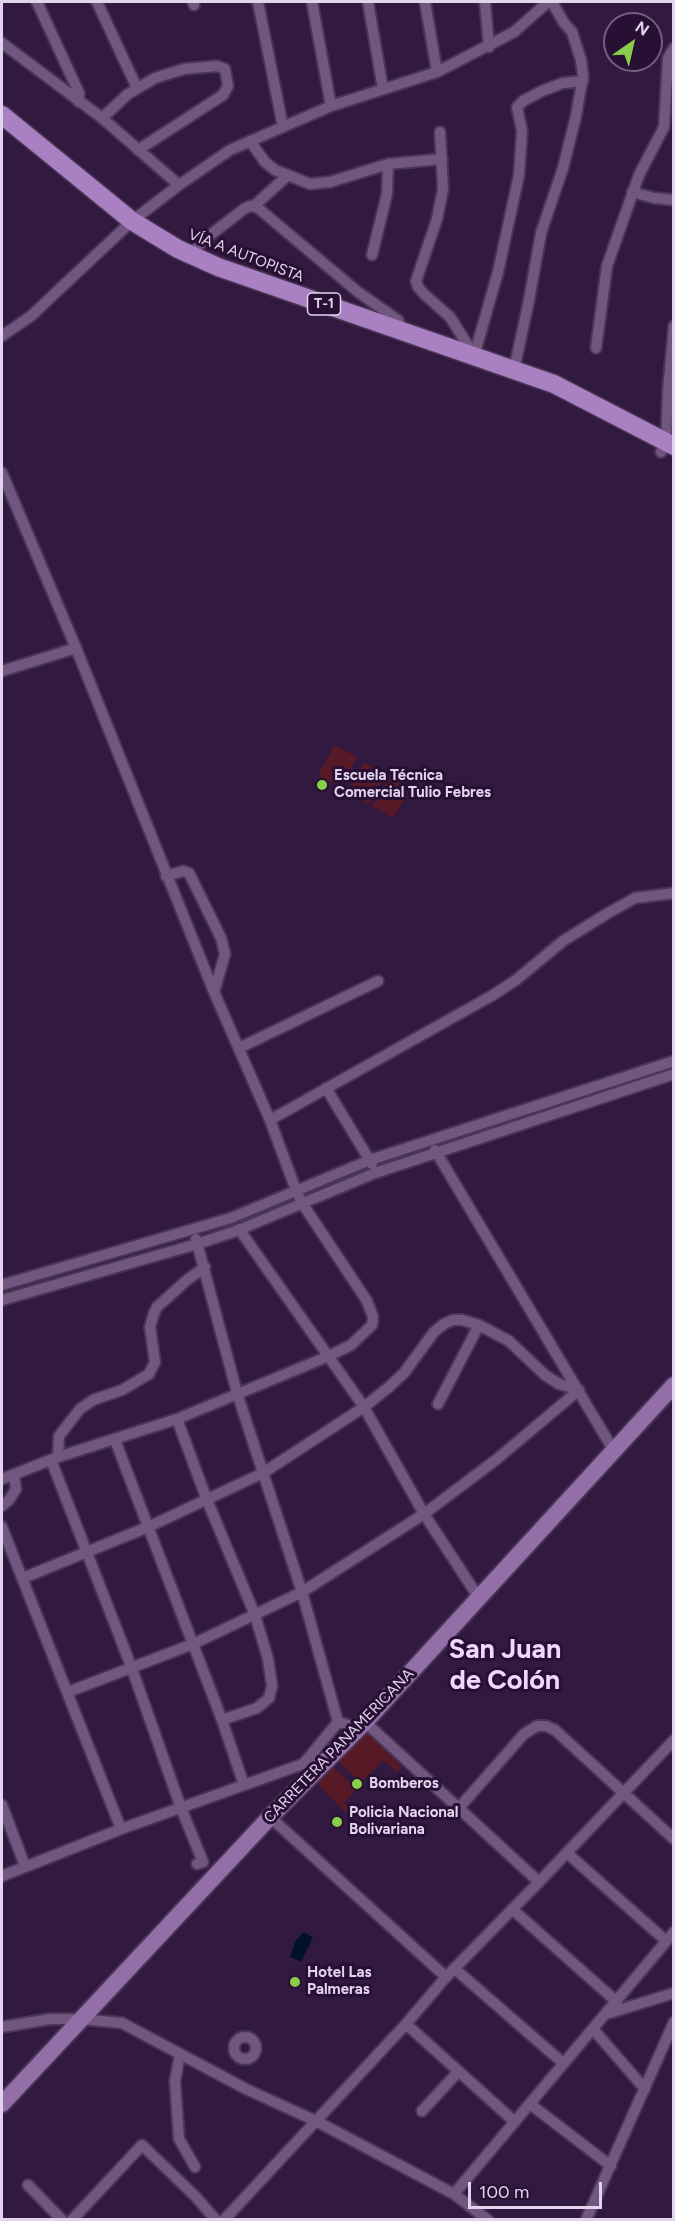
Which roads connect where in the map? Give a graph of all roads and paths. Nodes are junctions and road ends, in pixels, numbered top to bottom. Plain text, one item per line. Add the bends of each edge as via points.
1 (37, 2) edge
2 (97, 2) edge
3 (258, 2) edge
4 (312, 2) edge
5 (368, 2) edge
6 (425, 2) edge
7 (485, 2) edge
8 (550, 2) edge
9 (2, 42) edge
10 (489, 47) junction
11 (674, 48) edge
12 (437, 72) junction
13 (583, 81) junction
14 (137, 88) junction
15 (383, 89) junction
16 (80, 102) junction
17 (331, 106) junction
18 (2, 115) edge
19 (102, 118) junction
20 (669, 121) edge
21 (283, 127) junction
22 (2, 130) edge
23 (440, 132) dead end
24 (250, 141) junction
25 (138, 150) junction
26 (442, 159) junction
27 (388, 164) junction
28 (287, 176) junction
29 (179, 185) junction
30 (632, 192) junction
31 (674, 200) edge
32 (254, 206) junction
33 (128, 225) junction
34 (190, 255) junction
35 (372, 255) dead end
36 (674, 327) edge
37 (402, 331) junction
38 (2, 336) edge
39 (596, 348) dead end
40 (474, 356) junction
41 (514, 370) junction
42 (671, 391) edge
43 (669, 449) edge
44 (2, 473) edge
45 (76, 648) junction
46 (2, 671) edge
47 (166, 876) junction
48 (674, 893) edge
49 (378, 981) dead end
50 (214, 992) junction
51 (239, 1048) junction
52 (674, 1061) edge
53 (674, 1074) edge
54 (326, 1088) junction
55 (270, 1120) junction
56 (431, 1141) junction
57 (437, 1154) junction
58 (370, 1160) junction
59 (375, 1173) junction
60 (296, 1190) junction
61 (302, 1203) junction
62 (239, 1229) junction
63 (193, 1230) junction
64 (197, 1244) junction
65 (205, 1267) junction
66 (2, 1285) edge
67 (2, 1300) edge
68 (479, 1325) junction
69 (329, 1356) junction
70 (674, 1385) edge
71 (579, 1390) junction
72 (237, 1393) junction
73 (438, 1404) dead end
74 (364, 1407) junction
75 (177, 1419) junction
76 (115, 1440) junction
77 (614, 1450) junction
78 (54, 1458) junction
79 (263, 1473) junction
80 (14, 1474) junction
81 (2, 1479) edge
82 (207, 1500) junction
83 (2, 1506) edge
84 (424, 1514) junction
85 (2, 1527) edge
86 (148, 1527) junction
87 (87, 1551) junction
88 (23, 1578) junction
89 (302, 1592) junction
90 (479, 1598) junction
91 (255, 1615) junction
92 (193, 1644) junction
93 (131, 1666) junction
94 (68, 1692) junction
95 (222, 1720) junction
96 (338, 1722) junction
97 (361, 1726) junction
98 (674, 1740) edge
99 (311, 1755) junction
100 (311, 1775) junction
101 (244, 1785) junction
102 (623, 1792) junction
103 (2, 1805) edge
104 (181, 1808) junction
105 (458, 1809) junction
106 (270, 1817) junction
107 (121, 1830) junction
108 (674, 1839) edge
109 (567, 1853) junction
110 (197, 1864) dead end
111 (25, 1866) junction
112 (2, 1876) edge
113 (539, 1882) junction
114 (512, 1909) junction
115 (674, 1932) edge
116 (665, 1940) junction
117 (455, 1969) junction
118 (446, 1977) junction
119 (674, 1993) edge
120 (617, 2002) junction
121 (606, 2014) junction
122 (80, 2019) junction
123 (674, 2022) edge
124 (405, 2024) junction
125 (2, 2027) edge
126 (592, 2029) junction
127 (180, 2054) junction
128 (563, 2062) junction
129 (458, 2072) junction
130 (645, 2089) junction
131 (2, 2104) edge
132 (530, 2104) junction
133 (422, 2111) dead end
134 (316, 2121) junction
135 (515, 2122) junction
136 (611, 2166) junction
137 (195, 2167) dead end
138 (27, 2185) dead end
139 (454, 2193) junction
140 (62, 2220) edge
141 (72, 2220) edge
142 (216, 2220) edge
143 (224, 2220) edge
144 (488, 2220) edge
145 (586, 2220) edge

1 - 16 street
2 - 14 street
3 - 21 street
4 - 17 street
5 - 15 street
6 - 12 street
7 - 10 street
8 - 10 street
8 - 13 street via 572,32
9 - 16 street
10 - 12 street
11 - 20 street via 668,58
12 - 15 street
13 - 40 street via 542,91 517,107 522,131 519,175 498,272
13 - 41 street via 563,168 541,233
14 - 19 street
14 - 25 street via 174,71 217,66 227,71 228,86 223,95
15 - 17 street
16 - 19 street
17 - 21 street
18 - 33 highway, VÍA A AUTOPISTA / T-1
19 - 25 street
20 - 30 street
21 - 24 street
22 - 33 highway, VÍA A AUTOPISTA / T-1
23 - 26 street
24 - 28 street via 265,162
24 - 29 street
25 - 29 street
26 - 27 street
26 - 40 street via 443,189 437,219 416,281 454,323
27 - 28 street via 318,184
27 - 35 street via 387,194
28 - 32 street
29 - 33 street
30 - 31 street
30 - 39 street via 607,266
32 - 34 street via 244,209
32 - 37 street via 398,320
33 - 34 highway, VÍA A AUTOPISTA / T-1
33 - 38 street via 31,316
33 - 43 highway, VÍA A AUTOPISTA / T-1 via 173,260 214,278 550,394
34 - 37 highway, VÍA A AUTOPISTA / T-1
36 - 42 street
37 - 40 highway, VÍA A AUTOPISTA / T-1
40 - 41 highway, VÍA A AUTOPISTA / T-1
41 - 43 highway, VÍA A AUTOPISTA / T-1 via 554,384
42 - 43 street
44 - 45 street
45 - 46 street
45 - 47 street
47 - 50 street
47 - 50 street via 189,873 221,938 225,954
48 - 54 street via 636,898 608,913 563,941 516,980
49 - 51 street
50 - 51 street
51 - 55 street
52 - 56 street
53 - 57 street
54 - 55 street
54 - 58 street
55 - 60 street
56 - 57 street
56 - 58 street
57 - 59 street
57 - 71 street
58 - 59 street
58 - 60 street
59 - 61 street
60 - 61 street
60 - 63 street
61 - 62 street
61 - 69 street via 367,1301 373,1317 372,1325 351,1345
62 - 64 street
62 - 69 street
63 - 64 street
63 - 66 street
64 - 65 street
64 - 67 street
65 - 72 street
65 - 78 street via 153,1313 150,1327 154,1362 149,1374 80,1409 59,1436
68 - 71 street via 509,1341 545,1375
68 - 73 street
68 - 74 street via 462,1320 444,1324 404,1373
69 - 72 street
69 - 74 street
70 - 77 main road, CARRETERA PANAMERICANA
71 - 77 street
71 - 84 street
72 - 75 street
72 - 79 street
74 - 79 street
74 - 84 street
75 - 76 street
75 - 82 street
76 - 78 street
76 - 86 street
77 - 90 main road, CARRETERA PANAMERICANA
78 - 80 street
78 - 87 street
79 - 82 street
79 - 89 street
80 - 81 street
80 - 83 street via 16,1489
82 - 86 street
82 - 91 street
84 - 89 street
84 - 90 street
85 - 88 street
86 - 87 street
86 - 92 street
87 - 88 street
87 - 93 street
88 - 94 street
89 - 91 street
89 - 96 street
90 - 97 main road, CARRETERA PANAMERICANA
91 - 92 street
91 - 95 street via 272,1686 268,1698 257,1708
92 - 93 street
92 - 95 street
93 - 94 street
93 - 104 street
94 - 107 street
95 - 101 street
96 - 97 street
96 - 99 street
97 - 100 main road, CARRETERA PANAMERICANA
97 - 105 street
98 - 102 street
99 - 100 street
99 - 101 street via 303,1764
100 - 106 main road, CARRETERA PANAMERICANA
101 - 104 street
102 - 105 street via 555,1730 537,1726 524,1734
102 - 108 street
102 - 109 street
103 - 111 street
104 - 107 street
104 - 110 street via 203,1862
105 - 113 street
106 - 118 street
106 - 122 main road, CARRETERA PANAMERICANA
107 - 111 street
109 - 113 street
109 - 116 street
111 - 112 street
113 - 114 street
114 - 117 street
114 - 120 street
115 - 116 street
116 - 120 street
117 - 118 street
117 - 128 street
118 - 124 street
119 - 121 street
120 - 121 street
121 - 126 street
122 - 125 street via 50,2019
122 - 127 street via 122,2023
122 - 131 main road, CARRETERA PANAMERICANA
123 - 130 street
124 - 129 street
124 - 134 street
126 - 128 street
126 - 130 street
127 - 134 street
127 - 137 street via 175,2081 179,2139
128 - 132 street
129 - 133 street
129 - 135 street
130 - 136 street
132 - 135 street
132 - 136 street
134 - 139 street
134 - 143 street
135 - 139 street
136 - 145 street
138 - 140 street
139 - 144 street
141 - 142 street via 142,2145

